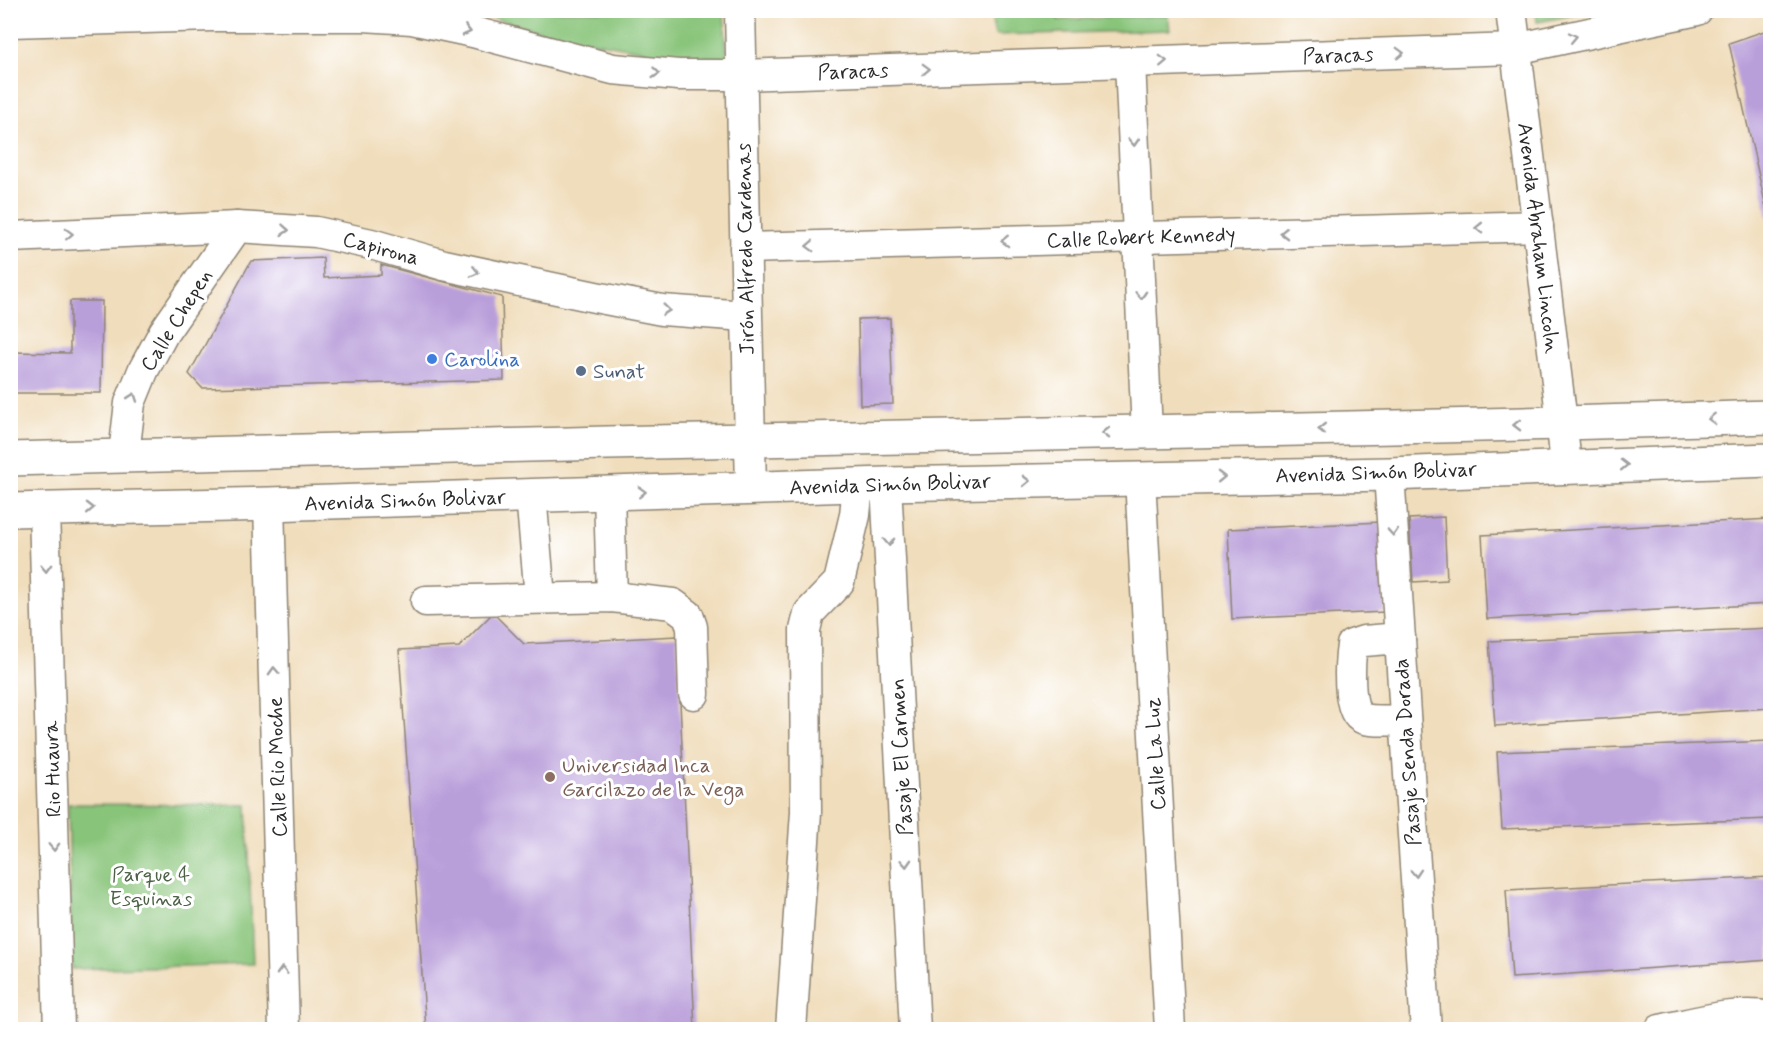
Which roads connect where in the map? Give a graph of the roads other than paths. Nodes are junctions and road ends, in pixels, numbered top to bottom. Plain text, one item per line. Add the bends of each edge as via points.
1 (740, 10) edge
2 (1511, 10) edge
3 (1697, 10) edge
4 (10, 22) edge
5 (1515, 49) junction
6 (1130, 62) junction
7 (740, 75) junction
8 (1538, 226) junction
9 (237, 227) junction
10 (10, 237) edge
11 (1138, 237) junction
12 (745, 248) junction
13 (746, 316) junction
14 (1770, 417) edge
15 (1562, 424) junction
16 (1147, 432) junction
17 (750, 440) junction
18 (124, 454) junction
19 (10, 459) edge
20 (1770, 460) edge
21 (1566, 466) junction
22 (1389, 474) junction
23 (1140, 478) junction
24 (872, 484) junction
25 (751, 488) junction
26 (609, 493) junction
27 (531, 495) junction
28 (269, 504) junction
29 (44, 509) junction
30 (10, 510) edge
31 (540, 597) junction
32 (612, 597) junction
33 (426, 601) dead end
34 (1400, 638) junction
35 (694, 694) dead end
36 (1405, 720) junction
37 (1770, 1017) edge
38 (59, 1029) edge
39 (284, 1029) edge
40 (790, 1029) edge
41 (915, 1029) edge
42 (1170, 1029) edge
43 (1426, 1029) edge
44 (1660, 1029) edge

1 - 7 street, Jirón Alfredo Cardenas
2 - 5 street, Avenida Abraham Lincoln
5 -> 3 street, Paracas
4 -> 7 street, Paracas via 212,16 412,19 613,69
6 -> 5 street, Paracas
5 - 8 street, Avenida Abraham Lincoln
7 -> 6 street, Paracas
6 -> 11 street
7 - 12 street, Jirón Alfredo Cardenas
8 -> 11 street, Calle Robert Kennedy
8 - 15 street, Avenida Abraham Lincoln
10 -> 9 street, Capirona
9 -> 13 street, Capirona via 316,232 444,265 595,297 662,310
18 -> 9 street, Calle Chepen via 130,404 142,371 164,332
11 -> 12 street, Calle Robert Kennedy
11 -> 16 street
12 - 13 street, Jirón Alfredo Cardenas
13 - 17 street, Jirón Alfredo Cardenas
14 -> 15 main road, Avenida Simón Bolivar
15 -> 16 main road, Avenida Simón Bolivar
15 - 21 street, Avenida Abraham Lincoln
16 -> 17 main road, Avenida Simón Bolivar
17 - 18 main road, Avenida Simón Bolivar
17 - 25 street, Jirón Alfredo Cardenas
18 - 19 main road, Avenida Simón Bolivar
21 -> 20 main road, Avenida Simón Bolivar
21 - 22 main road, Avenida Simón Bolivar
23 -> 22 main road, Avenida Simón Bolivar
22 -> 34 street, Pasaje Senda Dorada
24 -> 23 main road, Avenida Simón Bolivar
23 - 42 street, Calle La Luz
24 - 25 main road, Avenida Simón Bolivar
24 - 40 street via 855,515 839,582 809,613 805,630 806,812
24 -> 41 street, Pasaje El Carmen
26 -> 25 main road, Avenida Simón Bolivar
26 - 27 main road, Avenida Simón Bolivar
26 - 32 street
27 - 28 main road, Avenida Simón Bolivar
27 - 31 street
29 -> 28 main road, Avenida Simón Bolivar
39 -> 28 street, Calle Rio Moche
29 - 30 main road, Avenida Simón Bolivar
29 -> 38 street, Rio Huaura
31 - 32 street
31 - 33 street
32 - 35 street via 674,604 688,615 692,627
34 - 36 street, Pasaje Senda Dorada
34 - 36 street via 1352,645 1352,703 1362,719
36 -> 43 street, Pasaje Senda Dorada
37 - 44 street via 1756,1014

